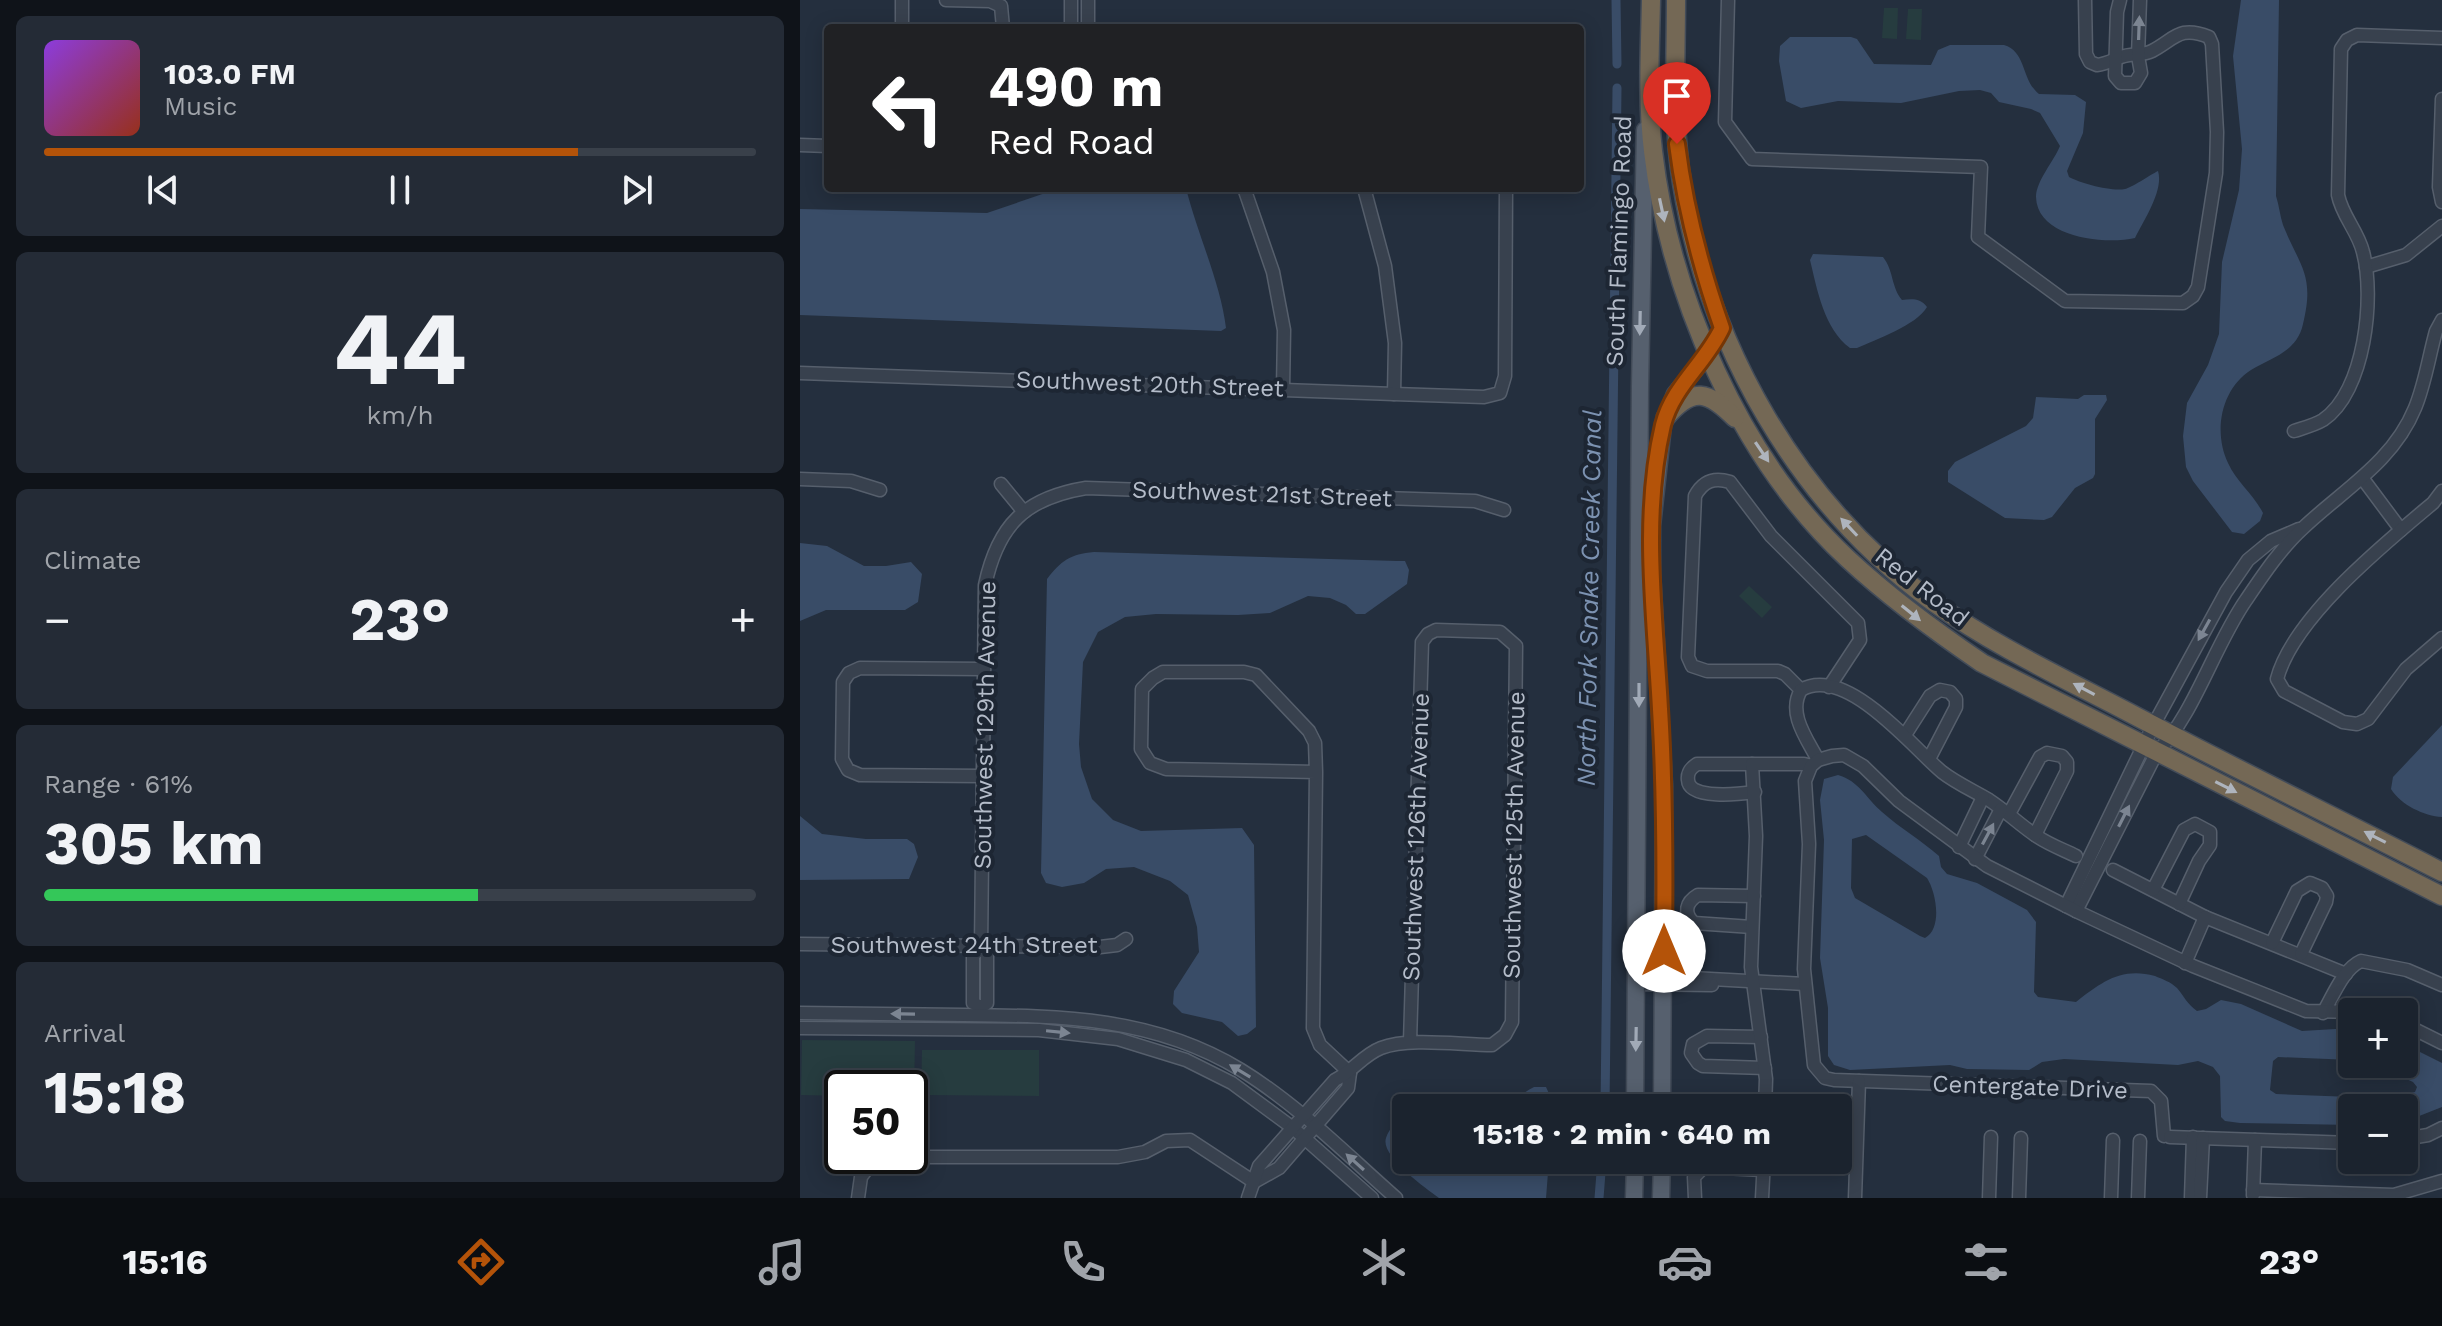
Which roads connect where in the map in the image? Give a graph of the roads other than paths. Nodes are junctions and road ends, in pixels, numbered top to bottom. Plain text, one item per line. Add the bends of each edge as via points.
1 (902, 0) edge
2 (946, 0) edge
3 (1071, 0) edge
4 (1088, 0) edge
5 (1651, 0) edge
6 (1676, 0) edge
7 (1728, 0) edge
8 (2085, 0) edge
9 (2122, 0) edge
10 (2140, 0) edge
11 (902, 24) edge
12 (1003, 24) edge
13 (1071, 24) edge
14 (1088, 24) edge
15 (2442, 38) edge
16 (2138, 56) junction
17 (2120, 57) junction
18 (1649, 77) junction
19 (2442, 99) edge
20 (800, 145) edge
21 (824, 146) edge
22 (1245, 192) edge
23 (1365, 192) edge
24 (1506, 192) edge
25 (2442, 202) edge
26 (2442, 226) edge
27 (2366, 267) junction
28 (2442, 320) edge
29 (1722, 328) junction
30 (1708, 354) junction
31 (800, 373) edge
32 (1283, 389) junction
33 (1394, 394) junction
34 (1666, 417) junction
35 (1746, 426) junction
36 (2294, 431) dead end
37 (800, 479) edge
38 (2363, 479) junction
39 (1001, 484) dead end
40 (880, 490) dead end
41 (2442, 491) edge
42 (1504, 510) dead end
43 (1024, 512) junction
44 (2302, 528) junction
45 (2401, 530) junction
46 (1507, 636) joint
47 (2442, 638) edge
48 (984, 669) junction
49 (1829, 687) junction
50 (1801, 690) junction
51 (2153, 726) junction
52 (1905, 735) junction
53 (2173, 736) junction
54 (2150, 749) junction
55 (1929, 759) junction
56 (1815, 763) junction
57 (1752, 764) junction
58 (1316, 772) junction
59 (983, 776) junction
60 (1755, 792) junction
61 (1983, 797) junction
62 (2005, 811) junction
63 (2035, 835) junction
64 (1959, 847) junction
65 (2076, 856) dead end
66 (1975, 859) junction
67 (2113, 870) dead end
68 (2442, 872) edge
69 (2153, 890) junction
70 (1754, 896) junction
71 (2442, 896) edge
72 (2179, 904) junction
73 (2071, 908) junction
74 (2205, 917) junction
75 (1752, 927) junction
76 (1126, 939) dead end
77 (2272, 943) junction
78 (800, 944) edge
79 (981, 947) junction
80 (2301, 954) junction
81 (2185, 963) junction
82 (2346, 974) junction
83 (1637, 979) junction
84 (1664, 980) junction
85 (1754, 982) junction
86 (1805, 984) junction
87 (2442, 985) edge
88 (981, 1011) junction
89 (800, 1013) edge
90 (2323, 1013) junction
91 (2338, 1013) edge
92 (800, 1028) edge
93 (2418, 1031) edge
94 (1761, 1037) junction
95 (1410, 1042) junction
96 (2442, 1043) edge
97 (1765, 1068) junction
98 (1350, 1073) junction
99 (1859, 1081) junction
100 (1635, 1094) edge
101 (1662, 1094) edge
102 (1765, 1094) edge
103 (1303, 1116) junction
104 (1315, 1126) junction
105 (1293, 1128) junction
106 (2442, 1128) edge
107 (1991, 1137) dead end
108 (2418, 1137) edge
109 (1305, 1138) junction
110 (2021, 1138) dead end
111 (2198, 1138) junction
112 (2113, 1140) dead end
113 (2255, 1140) junction
114 (2140, 1141) dead end
115 (2338, 1143) edge
116 (1635, 1174) edge
117 (1662, 1174) edge
118 (1697, 1174) edge
119 (1763, 1174) edge
120 (2442, 1181) edge
121 (1254, 1182) junction
122 (2253, 1194) edge
123 (2196, 1195) edge
124 (2405, 1195) edge
125 (858, 1198) edge
126 (1248, 1198) edge
127 (1372, 1198) edge
128 (1396, 1198) edge
129 (1634, 1198) edge
130 (1661, 1198) edge
131 (1695, 1198) edge
132 (1762, 1198) edge
133 (1855, 1198) edge
134 (1989, 1198) edge
135 (2019, 1198) edge
136 (2111, 1198) edge
137 (2138, 1198) edge

1 - 11 street
2 - 12 street via 990,1 1001,6
3 - 13 street
4 - 14 street
5 - 18 highway, South Flamingo Road
6 - 29 highway, Red Road via 1675,105 1682,185
7 - 16 street via 1725,122 1752,159 1981,167 1978,237 2065,301 2183,303 2198,287 2216,173 2212,44 2209,37 2185,32
8 - 17 street via 2090,62 2097,65
9 - 17 street
16 -> 10 street
15 - 27 street via 2357,35 2341,49 2340,207 2359,239
16 - 17 street
16 - 17 street via 2139,79 2128,85 2117,79
18 -> 30 highway, Red Road via 1657,187 1679,278
18 -> 83 main road, South Flamingo Road via 1642,213
19 - 25 street
20 - 21 street
22 - 32 street via 1273,272 1284,330
23 - 33 street via 1385,266 1395,343
24 - 33 street, Southwest 20th Street via 1505,376 1500,393
26 - 27 street via 2406,255
27 - 36 street via 2368,299 2356,372 2323,420
28 - 38 street via 2414,409
29 - 30 main road
51 -> 29 highway, Red Road via 1995,642 1932,601 1861,540 1771,426
30 - 34 main road via 1675,394
30 - 35 highway, Red Road
31 - 32 street, Southwest 20th Street
32 - 33 street, Southwest 20th Street
34 - 35 highway via 1689,396 1702,395
34 - 84 main road via 1656,481 1652,573 1664,785
35 -> 54 highway, Red Road via 1819,528 1916,618 1982,663
37 - 40 street via 851,481
38 - 44 street
38 - 45 street
39 - 43 street
41 - 45 street
42 - 43 street, Southwest 21st Street via 1475,501 1086,488 1040,499
43 - 48 street, Southwest 129th Avenue via 1009,527 990,563
44 -> 51 street via 2271,541 2248,560
44 - 53 street via 2224,634
45 - 47 street via 2318,612 2281,662 2277,679 2284,691 2357,724 2368,719 2406,669
46 - 95 street, Southwest 126th Avenue via 1436,630 1422,642
46 - 95 street, Southwest 125th Avenue via 1516,646 1512,1022 1492,1045
48 - 59 street, Southwest 129th Avenue
48 - 59 street via 860,668 849,673 843,682 842,759 848,770 860,775
49 - 50 street
49 - 50 street via 1860,640 1858,623 1771,536 1730,482 1708,481 1695,496 1688,657 1692,666 1707,671 1778,671
49 - 52 street via 1856,698
50 - 56 street via 1796,716
51 - 53 highway, Red Road
51 - 54 street
52 - 55 street
52 - 55 street via 1930,696 1950,692 1956,707
53 - 54 street
68 -> 53 highway, Red Road
54 -> 71 highway, Red Road
54 - 73 street
55 - 61 street
56 - 57 street
56 - 64 street via 1844,755 1854,759
56 - 86 street, Centergate Drive via 1805,781
57 - 60 street
57 - 60 street via 1697,764 1688,781 1689,788 1703,794
58 - 58 street via 1309,731 1256,675 1163,672 1142,689 1141,749 1150,763 1166,769
58 - 98 street via 1313,1028 1320,1045
59 - 79 street, Southwest 129th Avenue
60 - 70 street
61 - 62 street
61 - 64 street
62 - 63 street
62 - 63 street via 2040,757 2062,756 2067,771
66 -> 62 street
63 - 65 street
64 - 66 street
66 - 73 street
67 - 69 street
69 - 72 street
69 - 72 street via 2184,830 2195,824 2204,827 2210,832 2210,845
70 - 75 street
70 - 75 street via 1698,895 1687,906 1694,923
72 - 74 street
73 - 81 street
74 - 77 street
74 - 81 street
75 - 85 street
76 - 79 street, Southwest 24th Street via 1100,947
77 - 80 street
77 - 80 street via 2297,891 2310,883 2318,885 2326,902
78 - 79 street, Southwest 24th Street
79 - 88 street, Southwest 129th Avenue via 987,954 987,1003
80 - 82 street
81 - 90 street
82 - 87 street via 2355,963 2371,961
82 - 90 street
83 - 84 street
83 -> 100 main road, South Flamingo Road
84 - 85 street
84 - 101 main road
85 - 86 street
85 - 94 street
86 - 99 street, Centergate Drive via 1814,1065 1825,1078
88 -> 89 street
103 -> 88 street via 1240,1070 1192,1046 1122,1023
90 - 91 street
92 -> 105 street via 1039,1030 1118,1039 1186,1060 1232,1083
93 - 96 street
94 - 97 street
94 - 97 street via 1707,1036 1693,1044 1691,1053 1703,1066
95 - 98 street via 1381,1048
97 - 102 street
98 - 103 street via 1335,1080
98 - 104 street via 1348,1088
99 - 111 street, Centergate Drive via 2151,1091 2161,1101 2167,1136
99 - 133 street
103 - 104 street
103 - 105 street
104 - 109 street
128 -> 104 street
105 - 109 street
105 - 121 street via 1259,1166
106 - 108 street
107 - 134 street
109 - 121 street via 1279,1168
109 - 127 street
110 - 135 street
111 - 113 street, Centergate Drive
111 - 123 street
112 - 136 street
113 - 115 street, Centergate Drive
113 - 122 street
114 - 137 street
116 - 129 main road
117 - 130 main road
118 - 131 street
119 - 132 street
120 - 124 street
121 - 125 street via 1190,1140 1166,1141 1118,1157 876,1157 861,1177
121 - 126 street
122 - 124 street

